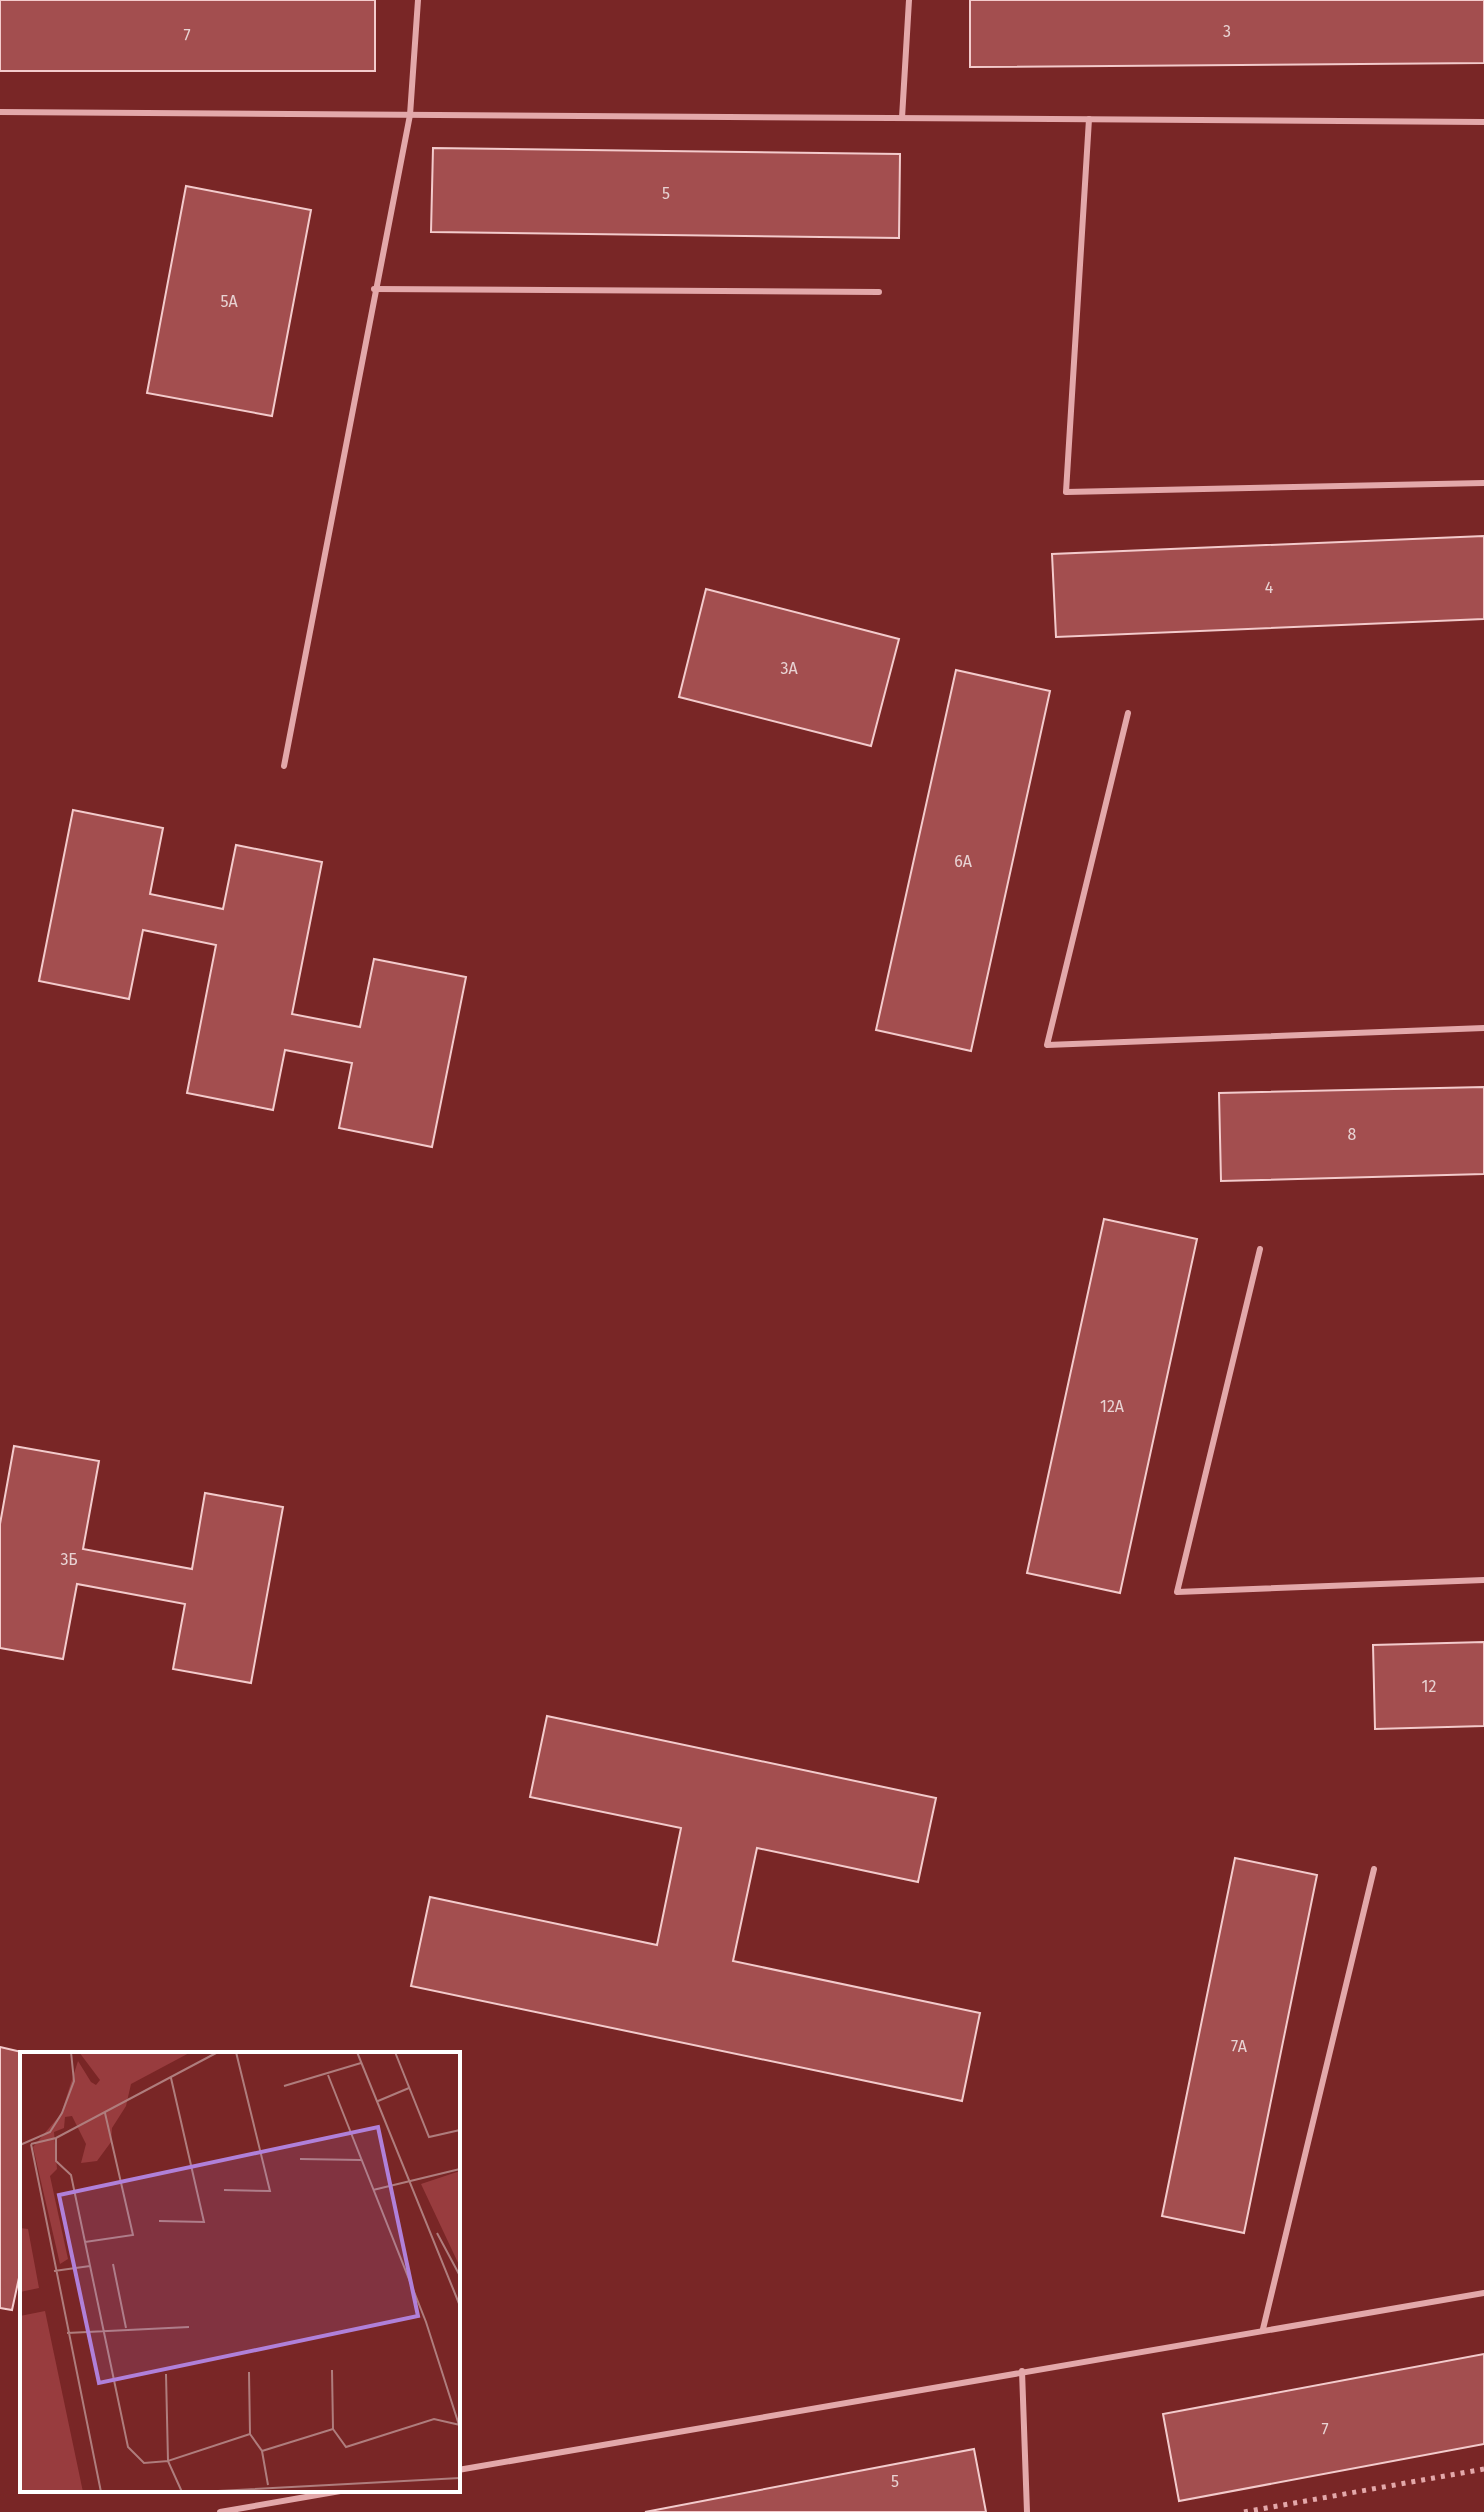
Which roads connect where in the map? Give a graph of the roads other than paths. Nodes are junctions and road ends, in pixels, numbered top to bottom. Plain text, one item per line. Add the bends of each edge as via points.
1 (418, 0) edge
2 (909, 0) edge
3 (0, 112) edge
4 (410, 115) junction
5 (902, 118) junction
6 (1089, 119) junction
7 (1484, 122) edge
8 (374, 289) junction
9 (879, 292) dead end
10 (1484, 483) edge
11 (1128, 713) dead end
12 (284, 766) dead end
13 (1484, 1028) edge
14 (1260, 1249) dead end
15 (1484, 1580) edge
16 (1374, 1869) dead end
17 (1484, 2293) edge
18 (1263, 2329) junction
19 (1022, 2371) junction
20 (460, 2470) edge
21 (335, 2492) edge
22 (220, 2512) edge
23 (1027, 2512) edge

1 - 4 lane
2 - 5 lane
3 - 4 lane
4 - 5 lane
4 - 8 lane
5 - 6 lane
6 - 7 lane
6 - 10 lane via 1066,492
8 - 9 lane
8 - 12 lane
11 - 13 lane via 1047,1045
14 - 15 lane via 1177,1592
16 - 18 lane
17 - 18 lane
18 - 19 lane
19 - 20 lane
19 - 23 lane
21 - 22 lane

